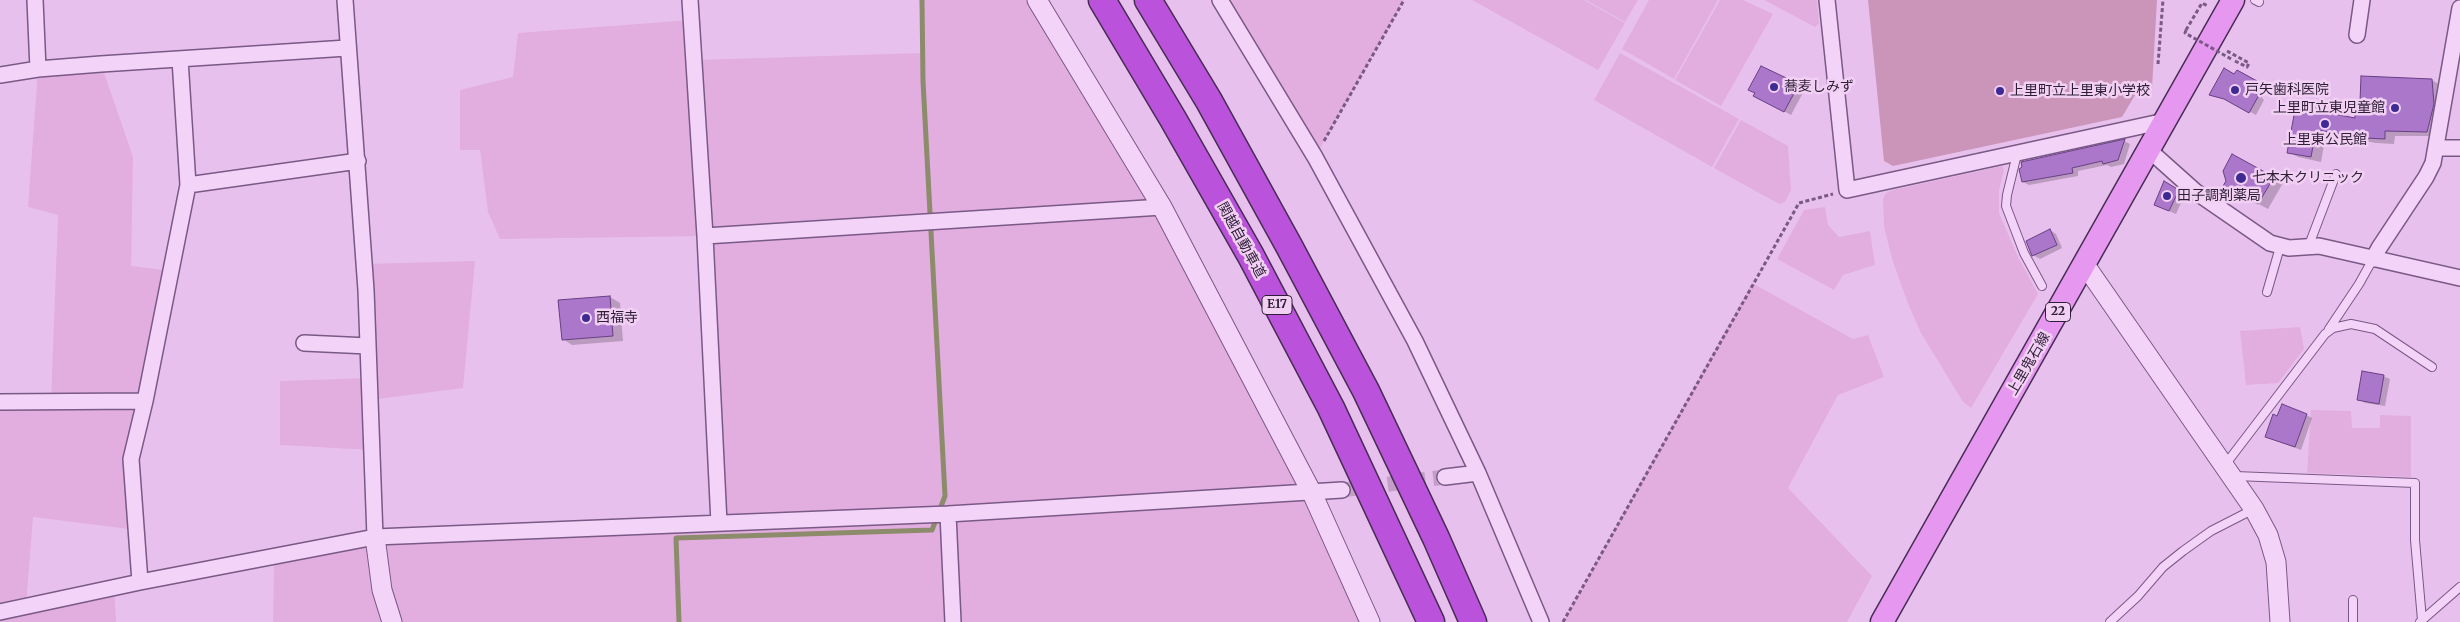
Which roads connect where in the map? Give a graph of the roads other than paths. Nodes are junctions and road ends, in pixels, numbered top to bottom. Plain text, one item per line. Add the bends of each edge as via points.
1 (35, 0) edge
2 (345, 0) edge
3 (690, 0) edge
4 (1036, 0) edge
5 (1102, 0) edge
6 (1148, 0) edge
7 (1220, 0) edge
8 (1827, 0) edge
9 (2233, 0) edge
10 (2362, 0) edge
11 (2460, 8) edge
12 (2357, 35) dead end
13 (347, 48) junction
14 (2456, 56) edge
15 (180, 59) junction
16 (38, 69) junction
17 (0, 75) edge
18 (2165, 122) junction
19 (2437, 148) junction
20 (2460, 148) edge
21 (2150, 150) junction
22 (2017, 154) junction
23 (358, 161) junction
24 (2336, 174) dead end
25 (188, 185) junction
26 (1162, 207) junction
27 (705, 236) junction
28 (2309, 245) junction
29 (2280, 247) junction
30 (2373, 259) junction
31 (2085, 265) junction
32 (2460, 278) edge
33 (2042, 286) dead end
34 (2268, 292) dead end
35 (2325, 334) junction
36 (304, 343) dead end
37 (368, 346) junction
38 (2432, 366) dead end
39 (145, 401) junction
40 (0, 402) edge
41 (2229, 471) junction
42 (1478, 473) junction
43 (1445, 477) tunnel mouth
44 (1342, 490) tunnel mouth
45 (1312, 493) junction
46 (2254, 509) junction
47 (948, 514) junction
48 (719, 523) junction
49 (375, 537) junction
50 (140, 582) junction
51 (2460, 587) edge
52 (2353, 600) dead end
53 (0, 612) edge
54 (2421, 621) edge
55 (392, 622) edge
56 (953, 622) edge
57 (1370, 622) edge
58 (1431, 622) edge
59 (1473, 622) edge
60 (1542, 622) edge
61 (1882, 622) edge
62 (2110, 622) edge
63 (2280, 622) edge
64 (2353, 622) edge

1 - 16 street
2 - 13 street
3 - 27 street
4 - 26 street
5 - 58 highway, 関越自動車道 / E17 via 1255,264 1331,408
6 - 59 highway, E17 via 1214,110 1366,391
7 - 42 street via 1315,156 1415,341
8 - 22 street via 1847,190
9 - 18 main road, 上里鬼石線 / 22
10 - 12 street
11 - 14 street
13 - 15 street
13 - 23 street
14 - 19 street
15 - 16 street
15 - 25 street
16 - 17 street
18 - 21 main road, 上里鬼石線 / 22
18 - 22 street
19 - 20 street
19 - 30 street via 2426,177
21 - 29 street via 2196,192
21 - 31 main road, 上里鬼石線 / 22
22 - 33 lane via 2006,206 2024,253
23 - 25 street
23 - 37 street
24 - 28 lane
25 - 39 street
26 - 27 street
26 - 45 street
27 - 48 street
28 - 29 street
28 - 30 street
29 - 34 lane
30 - 32 street
30 - 35 lane
31 - 41 street
31 - 61 main road, 上里鬼石線 / 22
35 - 38 lane via 2341,324 2376,329
35 - 41 lane
36 - 37 street
37 - 49 street
39 - 40 street
39 - 50 street via 131,459
41 - 46 street
41 - 54 lane via 2415,483
42 - 43 street
42 - 60 street
44 - 45 street
45 - 47 street
45 - 57 street
46 - 62 lane via 2211,531 2183,551
46 - 63 street via 2268,535 2276,562
47 - 48 street
47 - 56 street
48 - 49 street
49 - 50 street
49 - 55 street via 382,590
50 - 53 street
51 - 54 lane
52 - 64 lane

